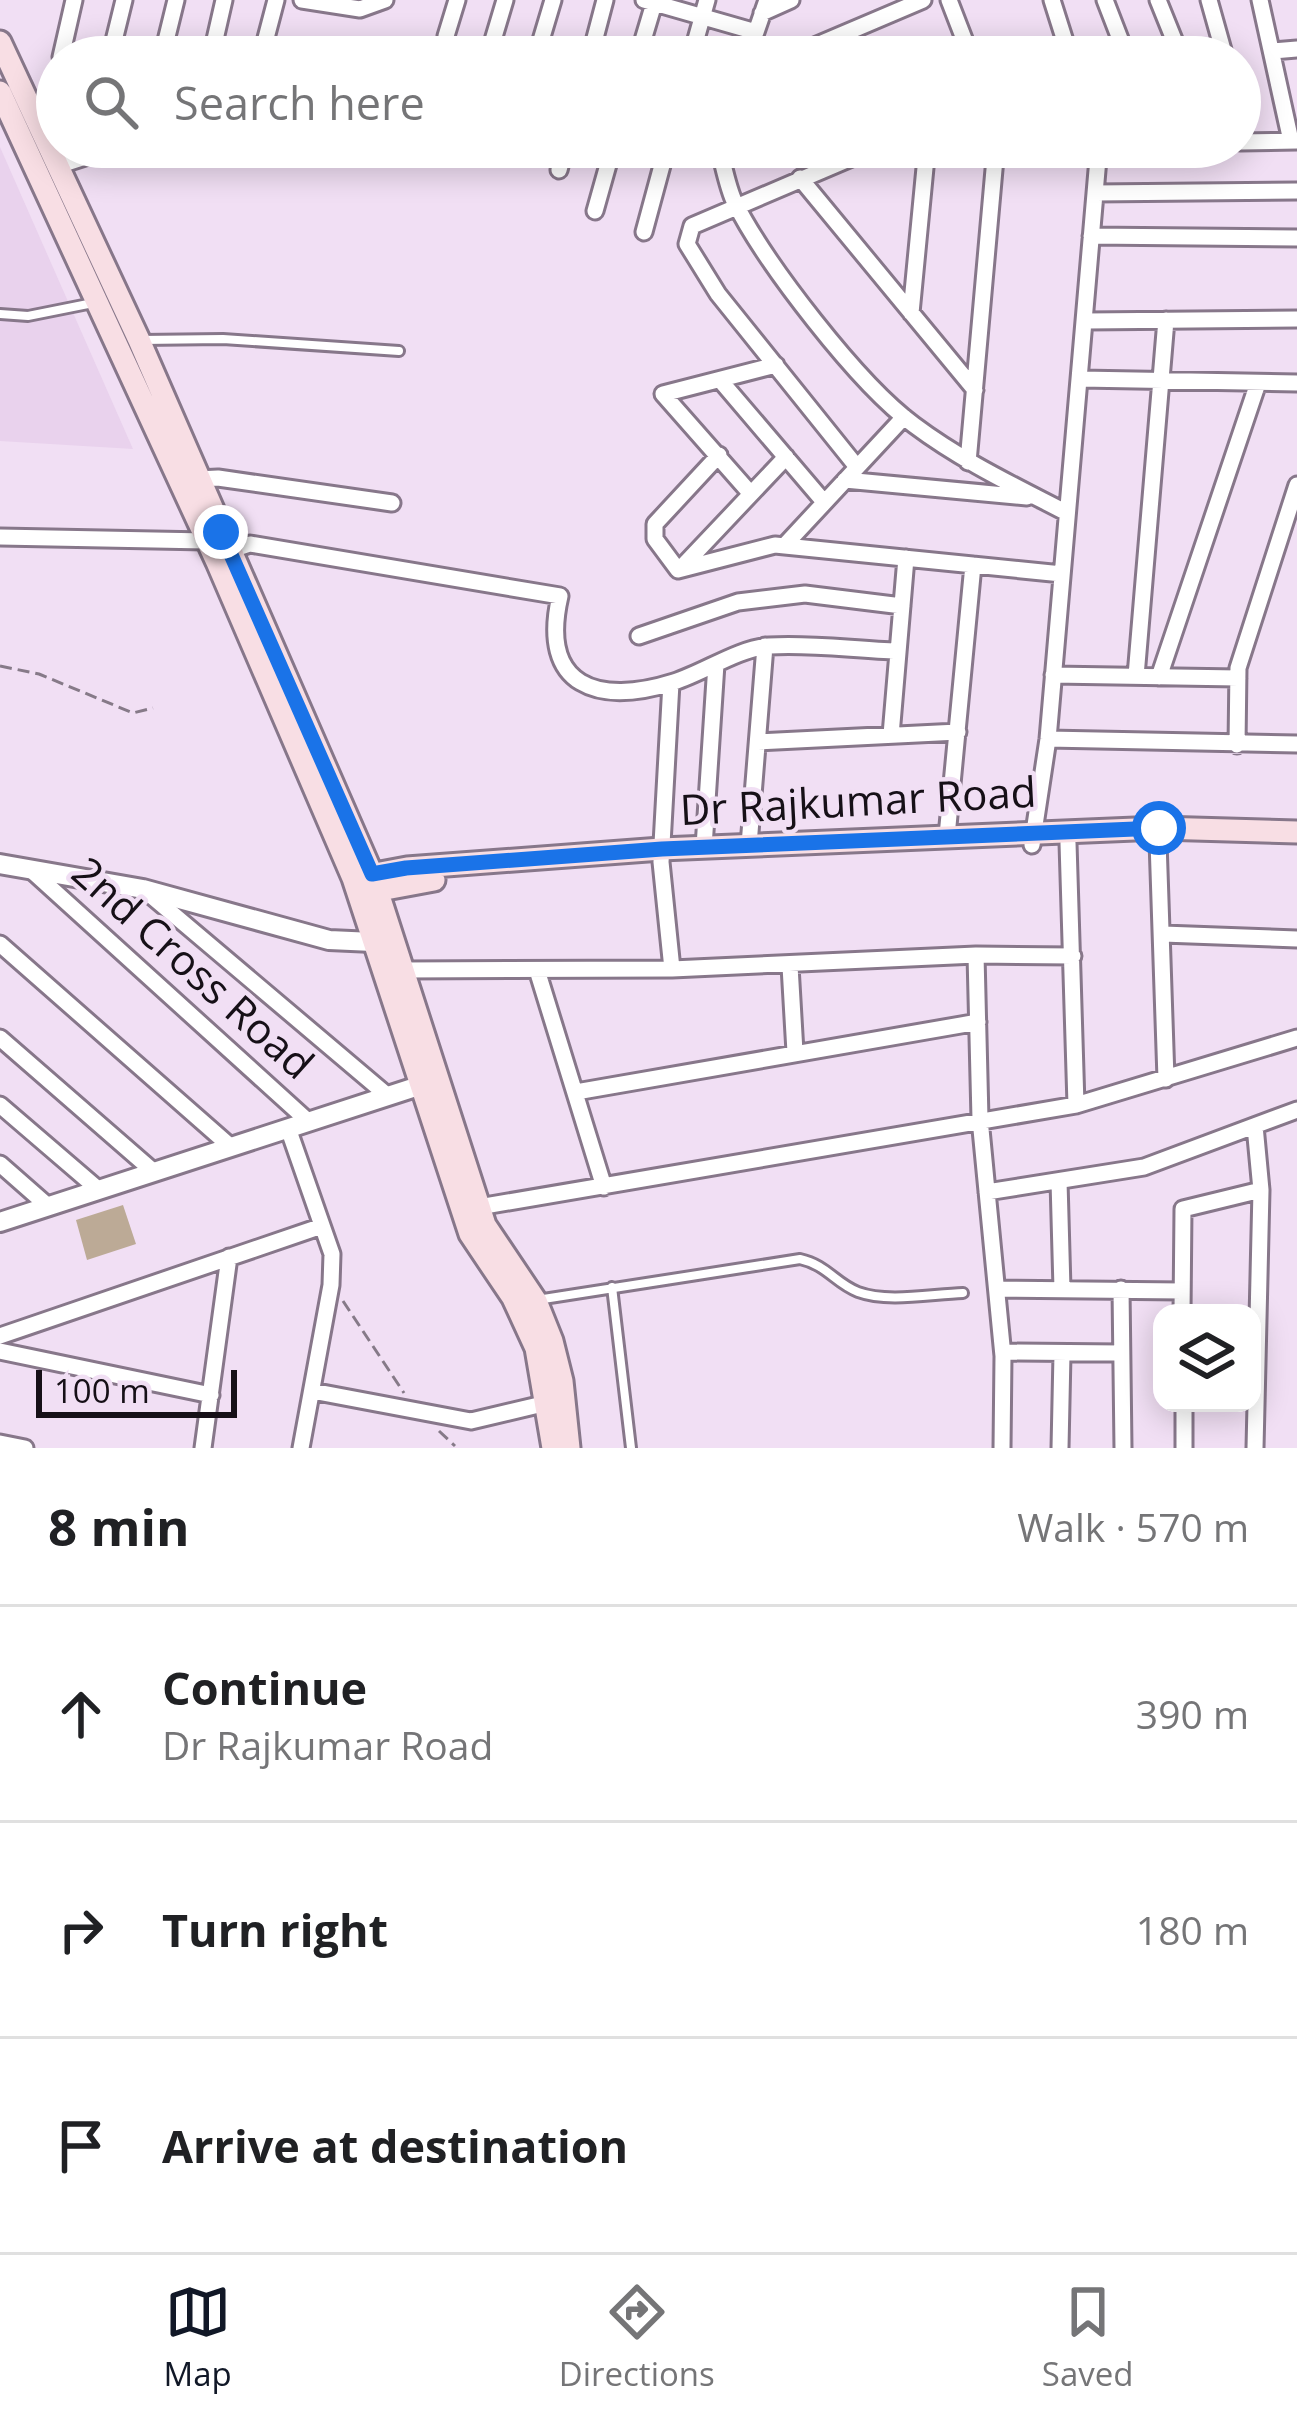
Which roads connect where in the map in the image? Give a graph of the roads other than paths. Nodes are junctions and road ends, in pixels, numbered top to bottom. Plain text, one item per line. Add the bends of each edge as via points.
1 (74, 0) edge
2 (124, 0) edge
3 (176, 0) edge
4 (224, 0) edge
5 (276, 0) edge
6 (302, 0) edge
7 (385, 0) edge
8 (457, 0) edge
9 (505, 0) edge
10 (553, 0) edge
11 (605, 0) edge
12 (791, 0) edge
13 (923, 0) edge
14 (949, 0) edge
15 (1052, 0) edge
16 (1105, 0) edge
17 (1158, 0) edge
18 (1209, 0) edge
19 (1260, 0) edge
20 (651, 1) edge
21 (765, 6) edge
22 (705, 8) edge
23 (756, 32) junction
24 (66, 36) edge
25 (115, 36) edge
26 (167, 36) edge
27 (216, 36) edge
28 (267, 36) edge
29 (446, 36) dead end
30 (494, 36) edge
31 (542, 36) edge
32 (596, 36) edge
33 (643, 36) edge
34 (753, 36) edge
35 (838, 36) edge
36 (962, 36) edge
37 (1063, 36) edge
38 (1119, 36) edge
39 (1173, 36) edge
40 (1219, 36) edge
41 (0, 42) edge
42 (1297, 50) edge
43 (1273, 51) junction
44 (0, 92) edge
45 (1289, 96) edge
46 (36, 119) edge
47 (1261, 140) edge
48 (1294, 141) edge
49 (36, 161) edge
50 (39, 168) edge
51 (58, 168) edge
52 (607, 168) edge
53 (661, 168) edge
54 (726, 168) edge
55 (825, 168) edge
56 (925, 168) edge
57 (995, 168) edge
58 (1097, 168) edge
59 (800, 178) junction
60 (1297, 191) edge
61 (1095, 193) junction
62 (737, 205) junction
63 (595, 211) dead end
64 (644, 232) dead end
65 (1091, 236) junction
66 (1297, 238) edge
67 (107, 298) junction
68 (911, 313) junction
69 (0, 314) edge
70 (1297, 319) edge
71 (1087, 320) junction
72 (1166, 320) junction
73 (139, 340) junction
74 (399, 351) dead end
75 (776, 365) junction
76 (1081, 379) junction
77 (720, 380) junction
78 (1162, 382) junction
79 (1258, 383) junction
80 (1297, 383) edge
81 (975, 390) junction
82 (904, 417) junction
83 (719, 454) junction
84 (786, 457) junction
85 (968, 462) junction
86 (851, 473) junction
87 (198, 479) junction
88 (1296, 489) edge
89 (751, 494) junction
90 (1037, 498) junction
91 (824, 502) junction
92 (392, 503) dead end
93 (1067, 513) junction
94 (0, 537) edge
95 (206, 541) junction
96 (784, 546) junction
97 (229, 551) junction
98 (906, 558) junction
99 (973, 565) junction
100 (679, 570) junction
101 (1062, 574) junction
102 (902, 606) junction
103 (639, 636) dead end
104 (765, 646) junction
105 (898, 651) junction
106 (716, 664) junction
107 (1053, 675) junction
108 (1136, 676) junction
109 (1159, 676) junction
110 (1238, 678) junction
111 (671, 683) junction
112 (958, 732) junction
113 (891, 736) junction
114 (1048, 739) junction
115 (758, 742) junction
116 (1297, 744) edge
117 (1237, 745) junction
118 (1297, 832) edge
119 (946, 836) junction
120 (1033, 838) junction
121 (1158, 841) junction
122 (1068, 843) junction
123 (749, 845) junction
124 (1297, 845) edge
125 (704, 847) junction
126 (661, 855) junction
127 (0, 864) edge
128 (28, 868) junction
129 (365, 884) junction
130 (143, 889) junction
131 (1162, 934) junction
132 (1297, 939) edge
133 (373, 942) junction
134 (0, 944) edge
135 (976, 955) junction
136 (1072, 956) junction
137 (790, 966) junction
138 (672, 969) junction
139 (403, 970) junction
140 (537, 970) junction
141 (977, 1022) junction
142 (1297, 1038) edge
143 (0, 1039) edge
144 (794, 1052) junction
145 (1166, 1079) junction
146 (428, 1083) junction
147 (576, 1092) junction
148 (388, 1096) junction
149 (0, 1105) edge
150 (1076, 1106) junction
151 (1297, 1110) edge
152 (980, 1119) junction
153 (309, 1122) junction
154 (1255, 1126) junction
155 (288, 1128) junction
156 (231, 1147) junction
157 (0, 1164) edge
158 (154, 1172) junction
159 (1059, 1180) junction
160 (604, 1187) junction
161 (99, 1190) junction
162 (1261, 1190) junction
163 (987, 1192) junction
164 (49, 1207) junction
165 (471, 1209) junction
166 (0, 1222) edge
167 (322, 1226) junction
168 (229, 1258) junction
169 (612, 1287) junction
170 (997, 1289) junction
171 (1062, 1289) junction
172 (1121, 1289) junction
173 (1182, 1291) junction
174 (963, 1293) dead end
175 (536, 1301) junction
176 (1182, 1304) edge
177 (0, 1336) edge
178 (0, 1351) edge
179 (1003, 1352) junction
180 (1121, 1353) junction
181 (1062, 1354) junction
182 (312, 1391) junction
183 (211, 1395) junction
184 (548, 1403) junction
185 (1184, 1412) edge
186 (0, 1443) edge
187 (25, 1448) edge
188 (203, 1448) edge
189 (302, 1448) edge
190 (553, 1448) edge
191 (569, 1448) edge
192 (631, 1448) edge
193 (1002, 1448) edge
194 (1060, 1448) edge
195 (1123, 1448) edge
196 (1184, 1448) edge
197 (1255, 1448) edge

1 - 24 street
2 - 25 street
3 - 26 street
4 - 27 street
5 - 28 street
6 - 7 street via 360,9
8 - 29 street
9 - 30 street
10 - 31 street
11 - 32 street
12 - 21 street
13 - 35 street
14 - 36 street
15 - 37 street
16 - 38 street
17 - 39 street
18 - 40 street
19 - 43 street
20 - 22 street
20 - 33 street
21 - 23 street
22 - 23 street
23 - 34 street
41 - 46 main road
42 - 43 street
43 - 45 street
44 - 49 main road
45 - 48 street
47 - 48 street
50 - 67 main road
51 - 67 main road
52 - 63 street
53 - 64 street
54 - 62 street
55 - 59 street
56 - 68 street
57 - 81 street
58 - 61 street
59 - 62 street
59 - 68 street
60 - 61 street
61 - 65 street
62 - 75 street via 692,226 687,244
62 - 82 street via 807,308
65 - 66 street
65 - 71 street
67 - 69 lane via 28,316
67 - 73 main road
67 - 95 main road
68 - 81 street
70 - 72 street
71 - 72 street
71 - 76 street
72 - 78 street
73 - 74 lane
73 - 87 main road
75 - 77 street
75 - 86 street
76 - 78 street
76 - 93 street
77 - 83 street via 662,394
77 - 84 street
78 - 79 street
78 - 108 street
79 - 80 street
79 - 109 street
81 - 85 street
82 - 85 street
82 - 86 street
83 - 89 street
83 - 100 street via 656,524 655,539
84 - 89 street
84 - 91 street
85 - 90 street
86 - 90 street
86 - 91 street
87 - 92 street
87 - 97 main road
88 - 110 street
89 - 100 street
90 - 93 street
91 - 96 street
93 - 101 street
94 - 95 street
95 - 129 main road
96 - 98 street
96 - 100 street
97 - 111 street via 250,544 560,596 554,647 575,681 602,689
97 - 129 main road
98 - 99 street
98 - 102 street
99 - 101 street
99 - 112 street
101 - 107 street
102 - 103 street via 805,594 760,599
102 - 105 street
104 - 105 street
104 - 106 street
104 - 115 street
105 - 113 street
106 - 111 street
106 - 125 street
107 - 108 street
107 - 114 street
108 - 109 street
109 - 110 street
110 - 117 street
111 - 126 street
112 - 113 street
112 - 119 street
113 - 115 street
114 - 117 street
114 - 120 street
115 - 123 street
116 - 117 street
118 - 120 main road, Dr Rajkumar Road via 1159,828
119 - 120 main road, Dr Rajkumar Road
119 - 123 main road, Dr Rajkumar Road
120 - 122 main road, Dr Rajkumar Road
120 - 126 main road, Dr Rajkumar Road
121 - 122 main road, Dr Rajkumar Road
121 - 124 main road, Dr Rajkumar Road
121 - 131 street
122 - 136 street
123 - 125 main road, Dr Rajkumar Road
125 - 126 main road, Dr Rajkumar Road
126 - 129 main road, Dr Rajkumar Road
126 - 138 street
127 - 128 street
128 - 130 street
128 - 153 street, 2nd Cross Road
129 - 133 main road
129 - 139 main road
130 - 133 street via 329,940
130 - 148 street
131 - 132 street
131 - 145 street
133 - 146 main road
134 - 156 street
135 - 136 street
135 - 137 street
135 - 141 street
136 - 150 street
137 - 138 street
137 - 144 street
138 - 140 street
139 - 140 street
139 - 146 main road
140 - 147 street
141 - 144 street
141 - 152 street
142 - 145 street
143 - 158 street
144 - 147 street
145 - 150 street
146 - 148 street
146 - 165 main road
147 - 160 street
148 - 153 street
149 - 161 street
150 - 152 street
151 - 154 street
152 - 160 street
152 - 163 street
153 - 155 street
154 - 159 street via 1144,1167
154 - 162 street
155 - 156 street
155 - 167 street
156 - 158 street
157 - 164 street
158 - 161 street
159 - 163 street
159 - 171 street
160 - 165 street
161 - 164 street
162 - 173 street via 1183,1209
162 - 197 street
163 - 170 street
164 - 166 street
165 - 175 main road
165 - 184 main road via 470,1234 528,1327
167 - 168 street
167 - 182 street via 332,1286
168 - 177 street
168 - 183 street
169 - 174 lane via 800,1259 872,1296
169 - 175 lane
169 - 192 lane
170 - 171 street
170 - 179 street
171 - 172 street
172 - 173 street
172 - 180 street
173 - 176 street
175 - 191 main road via 562,1381
178 - 183 street
179 - 181 street
179 - 193 street
180 - 181 street
180 - 195 street
181 - 194 street
182 - 184 street via 483,1421
182 - 189 street
183 - 188 street
184 - 190 main road
185 - 196 street
186 - 187 street

